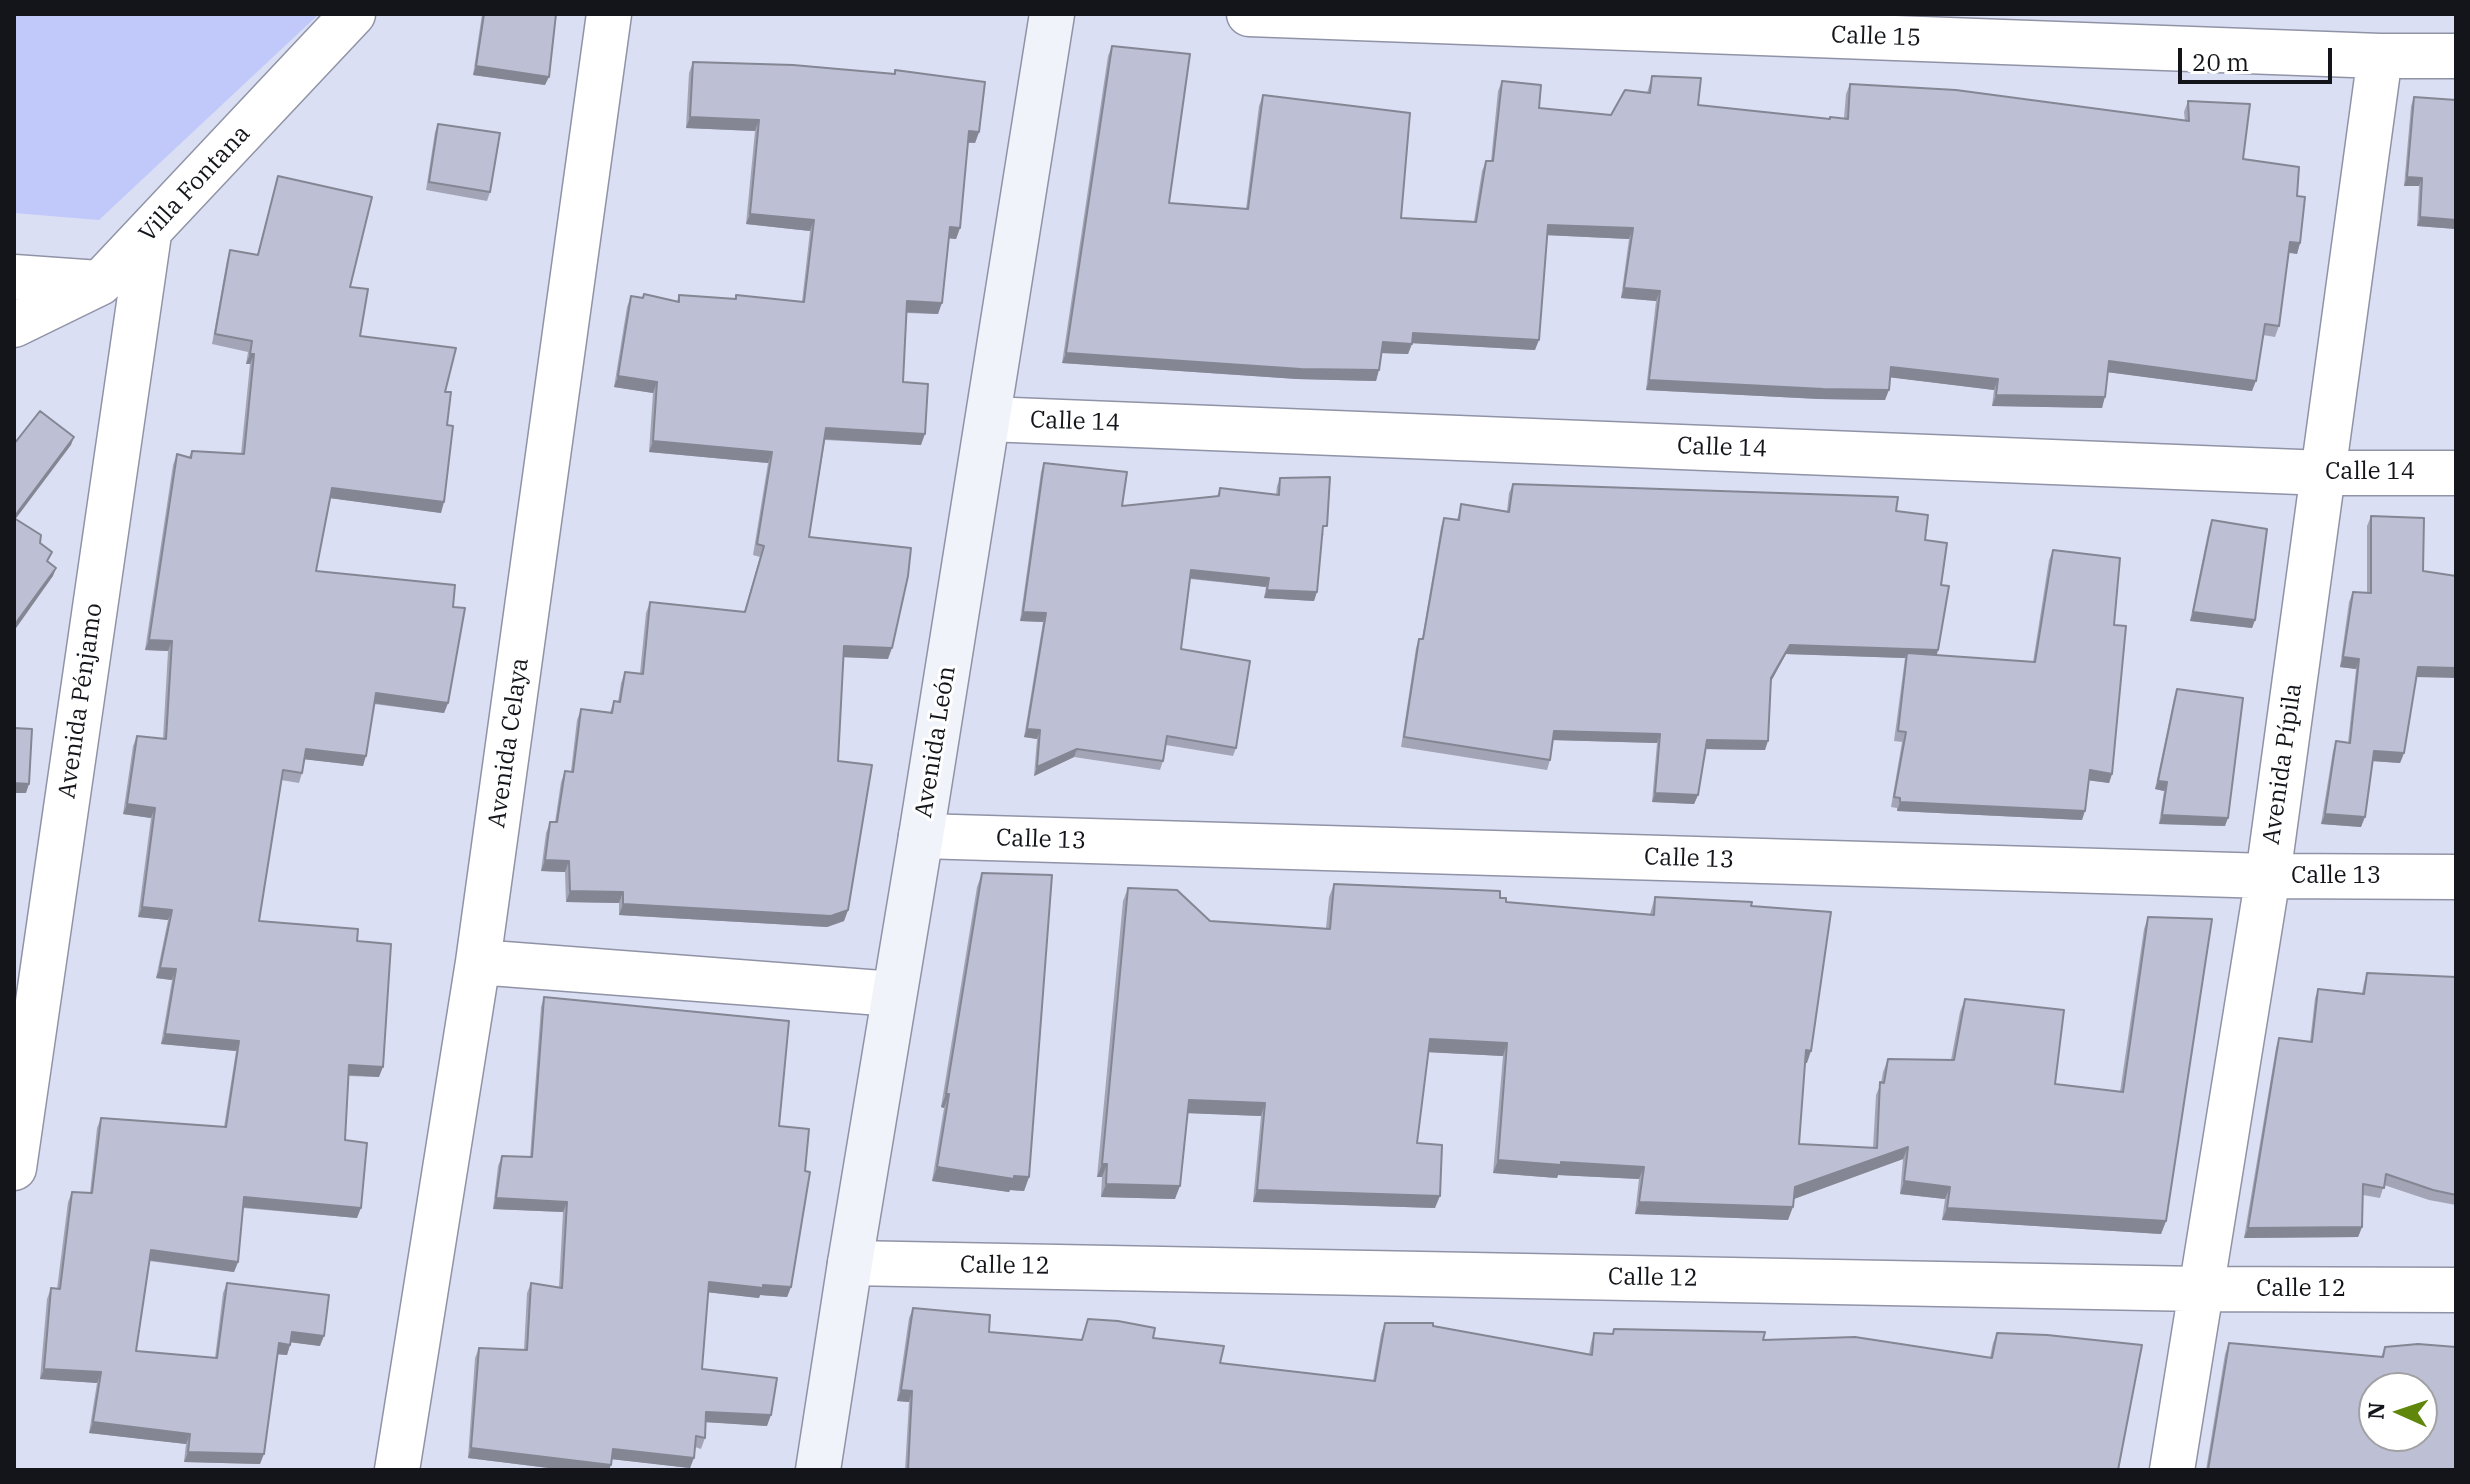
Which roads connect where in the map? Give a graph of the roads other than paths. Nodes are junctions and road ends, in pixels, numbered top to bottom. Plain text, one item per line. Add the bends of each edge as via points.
1 (353, 14) edge
2 (609, 14) edge
3 (1052, 14) edge
4 (1249, 14) edge
5 (2380, 56) junction
6 (2456, 56) edge
7 (149, 234) junction
8 (14, 277) edge
9 (100, 283) junction
10 (14, 325) edge
11 (988, 419) junction
12 (2324, 473) junction
13 (2456, 473) edge
14 (921, 836) junction
15 (2268, 876) junction
16 (2456, 877) edge
17 (478, 962) junction
18 (894, 994) junction
19 (14, 1168) edge
20 (850, 1263) junction
21 (2199, 1289) junction
22 (2456, 1290) edge
23 (397, 1470) edge
24 (818, 1470) edge
25 (2172, 1470) edge

1 - 7 street, Villa Fontana
2 - 17 street, Avenida Celaya
3 - 11 street, Avenida León
4 - 5 street, Calle 15
5 - 6 street, Calle 15
5 - 12 street, Avenida Pípila
7 - 9 street, Villa Fontana
7 - 19 street, Avenida Pénjamo
8 - 9 street
9 - 10 street, Villa Fontana
11 - 12 street, Calle 14
11 - 14 street, Avenida León
12 - 13 street, Calle 14
12 - 15 street, Avenida Pípila
14 - 15 street, Calle 13
14 - 18 street, Avenida León
15 - 16 street, Calle 13
15 - 21 street, Avenida Pípila
17 - 18 street
17 - 23 street, Avenida Celaya
18 - 20 street, Avenida León
20 - 21 street, Calle 12
20 - 24 street, Avenida León
21 - 22 street, Calle 12
21 - 25 street, Avenida Pípila

